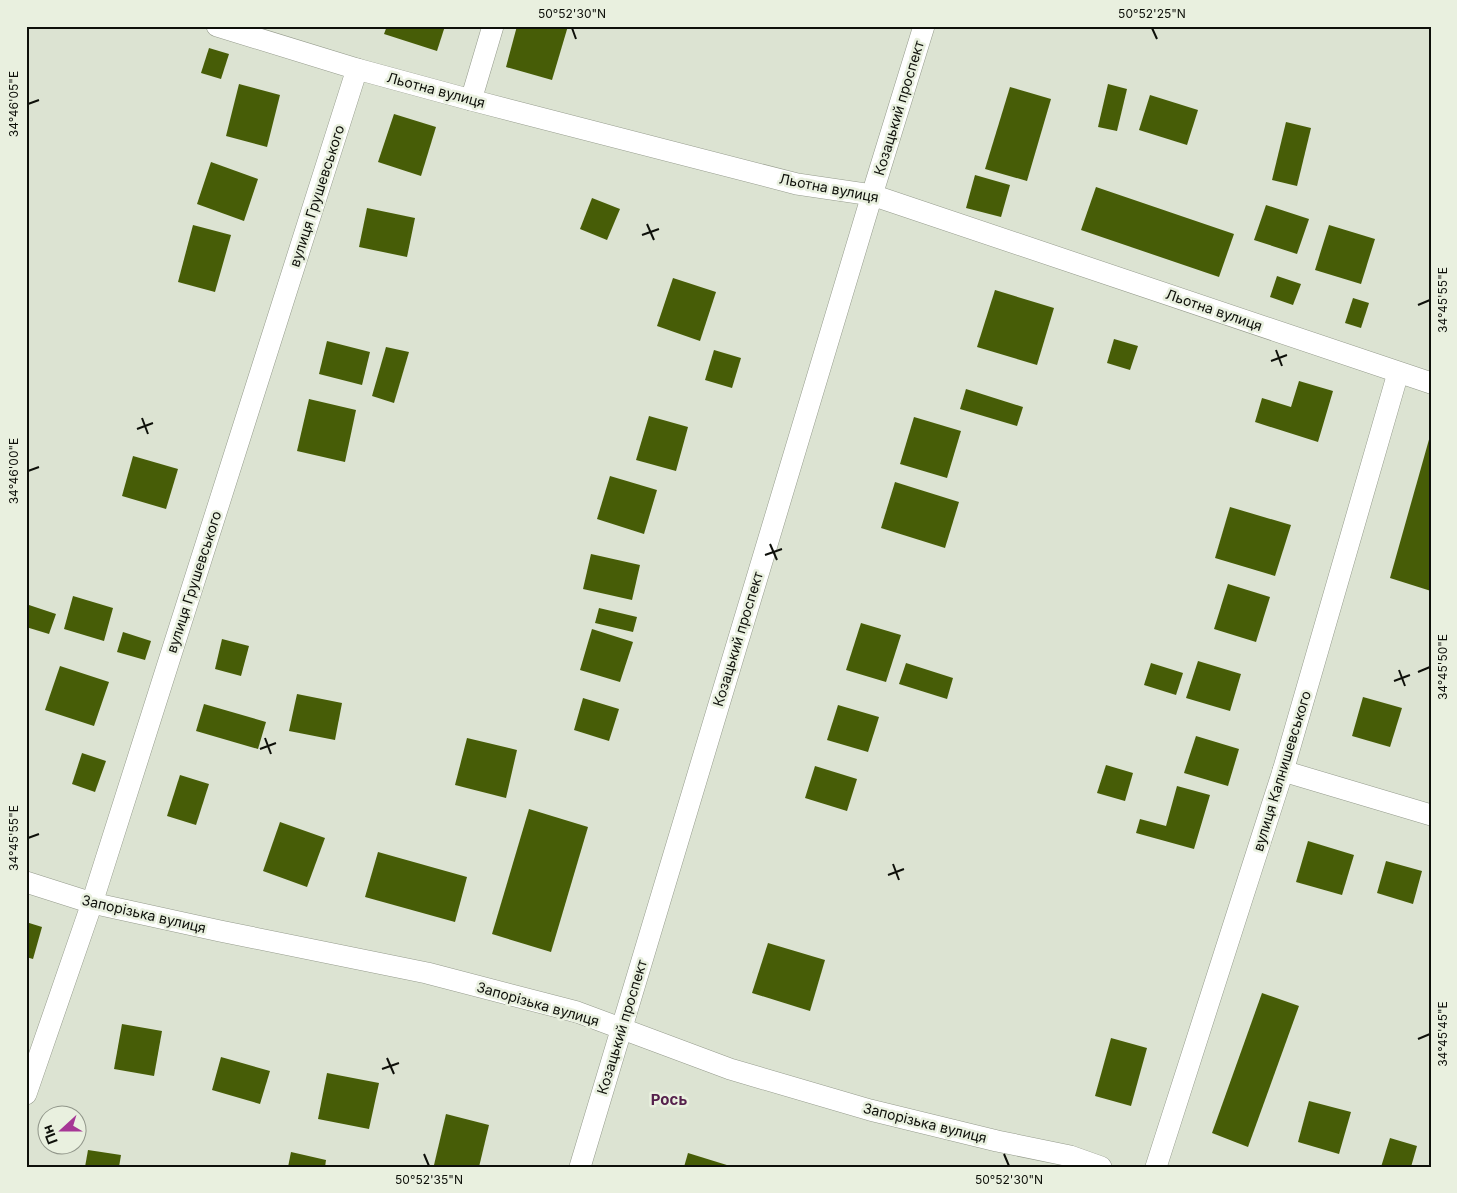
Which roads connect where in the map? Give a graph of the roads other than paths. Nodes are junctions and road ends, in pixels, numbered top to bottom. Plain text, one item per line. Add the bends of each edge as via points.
1 (216, 26) edge
2 (493, 26) edge
3 (924, 26) edge
4 (357, 68) junction
5 (471, 100) junction
6 (872, 194) junction
7 (1398, 373) junction
8 (1431, 383) edge
9 (1283, 771) junction
10 (1431, 815) edge
11 (26, 882) edge
12 (92, 903) junction
13 (621, 1029) junction
14 (26, 1094) edge
15 (580, 1167) edge
16 (1101, 1167) edge
17 (1156, 1167) edge

1 - 4 street, Льотна вулиця
2 - 5 street
3 - 6 street, Козацький проспект
4 - 5 street, Льотна вулиця
4 - 12 street, вулиця Грушевського
5 - 6 street, Льотна вулиця via 797,184
6 - 7 street, Льотна вулиця
6 - 13 street, Козацький проспект
7 - 8 street, Льотна вулиця
7 - 9 street, вулиця Калнишевського
9 - 10 street
9 - 17 street, вулиця Калнишевського
11 - 12 street, Запорізька вулиця
12 - 13 street, Запорізька вулиця via 427,973 576,1012
12 - 14 street, вулиця Грушевського
13 - 15 street, Козацький проспект
13 - 16 street, Запорізька вулиця via 730,1069 870,1110 1070,1156

